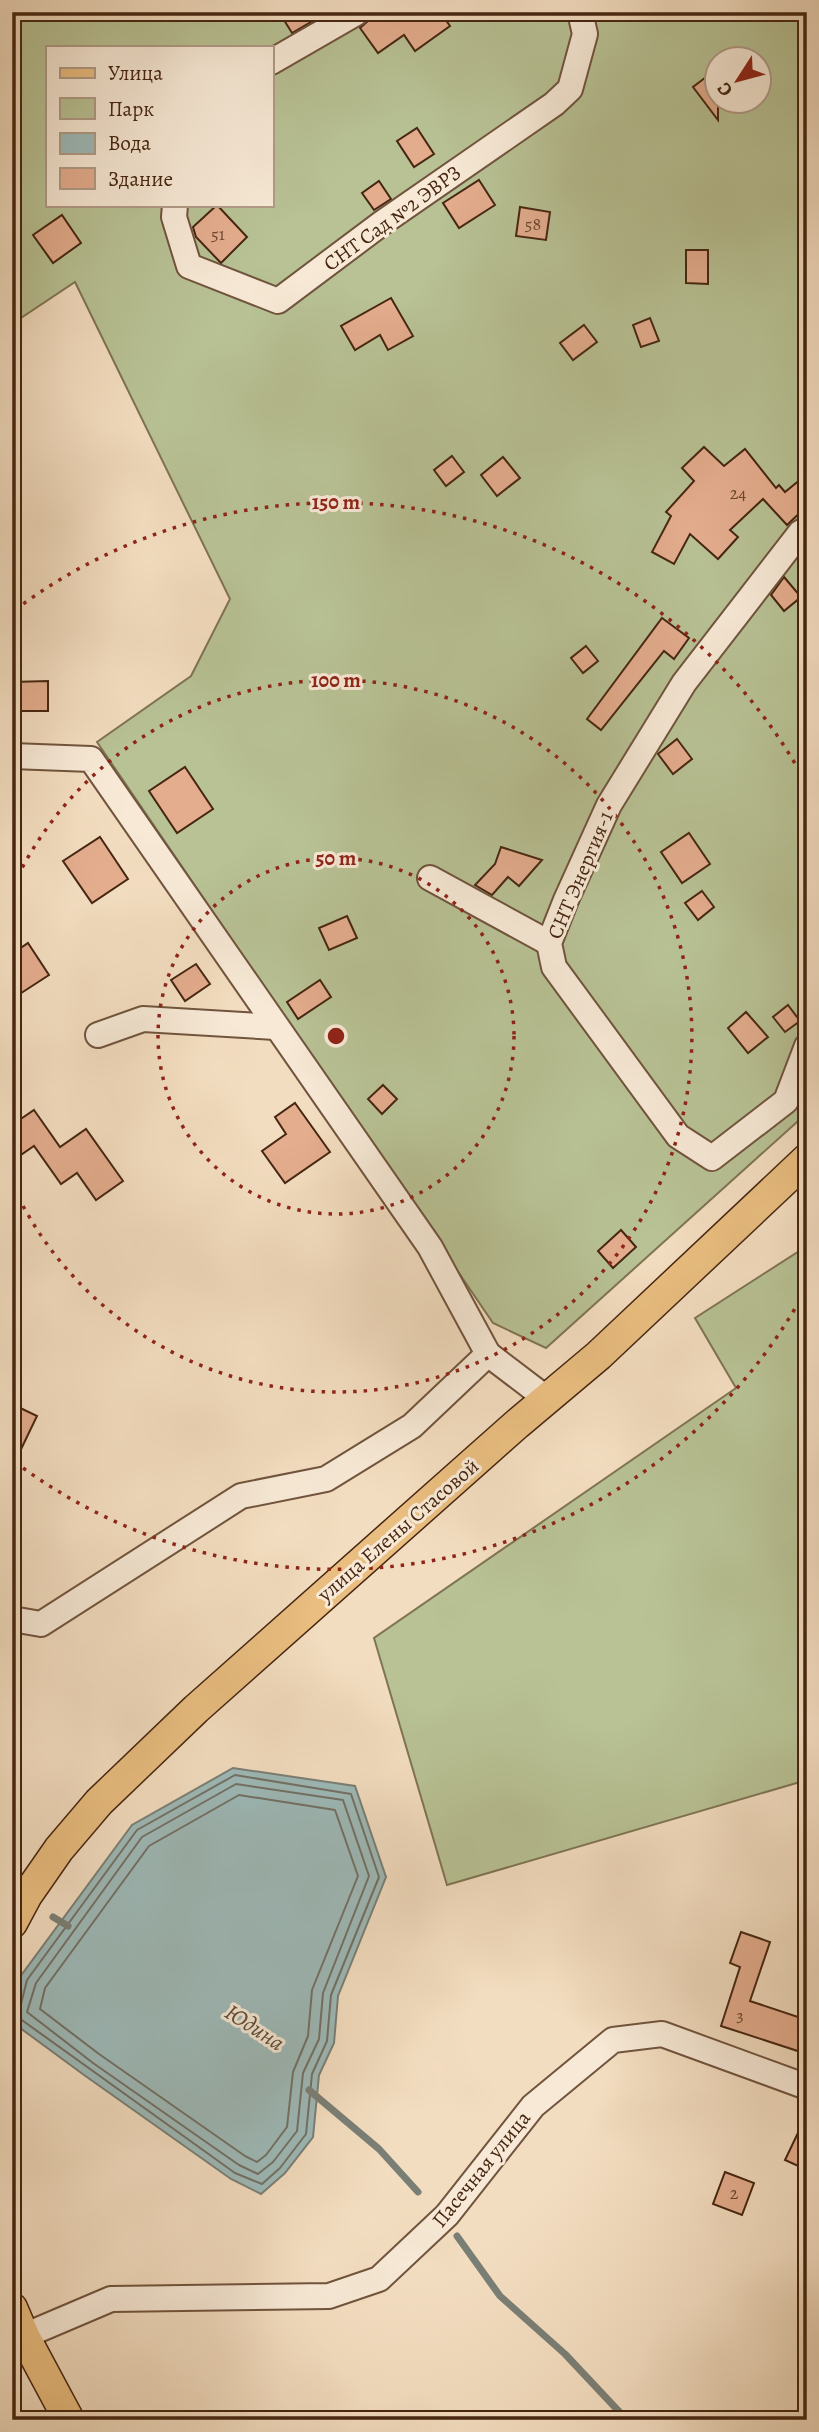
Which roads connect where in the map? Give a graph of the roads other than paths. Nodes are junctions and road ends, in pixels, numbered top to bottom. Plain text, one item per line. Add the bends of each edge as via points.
1 (580, 12) edge
2 (356, 13) edge
3 (273, 61) edge
4 (175, 206) edge
5 (807, 529) edge
6 (12, 756) edge
7 (430, 878) dead end
8 (549, 943) junction
9 (275, 1027) junction
10 (98, 1035) dead end
11 (807, 1046) edge
12 (807, 1158) edge
13 (488, 1354) junction
14 (547, 1399) junction
15 (12, 1619) edge
16 (12, 1923) edge
17 (807, 2087) edge
18 (12, 2308) edge
19 (24, 2336) junction
20 (69, 2420) edge

1 - 4 street, СНТ Сад №2 ЭВРЗ via 585,34 569,89 554,104 278,301 189,266
2 - 3 street
5 - 8 street, СНТ Энергия-1 via 684,683 609,805
6 - 9 street via 91,759
7 - 8 street
8 - 11 street, СНТ Энергия-1 via 554,967 678,1136 712,1158 786,1101
9 - 10 street via 143,1019
9 - 13 street via 430,1247
12 - 14 main road, улица Елены Стасовой
13 - 14 street
13 - 15 street via 412,1426 326,1479 241,1496 41,1624
14 - 16 main road, улица Елены Стасовой via 195,1709 99,1802 59,1849
17 - 19 street, Пасечная улица via 662,2034 613,2040 533,2105 447,2215 379,2279 329,2296 111,2299
18 - 19 main road
19 - 20 main road

